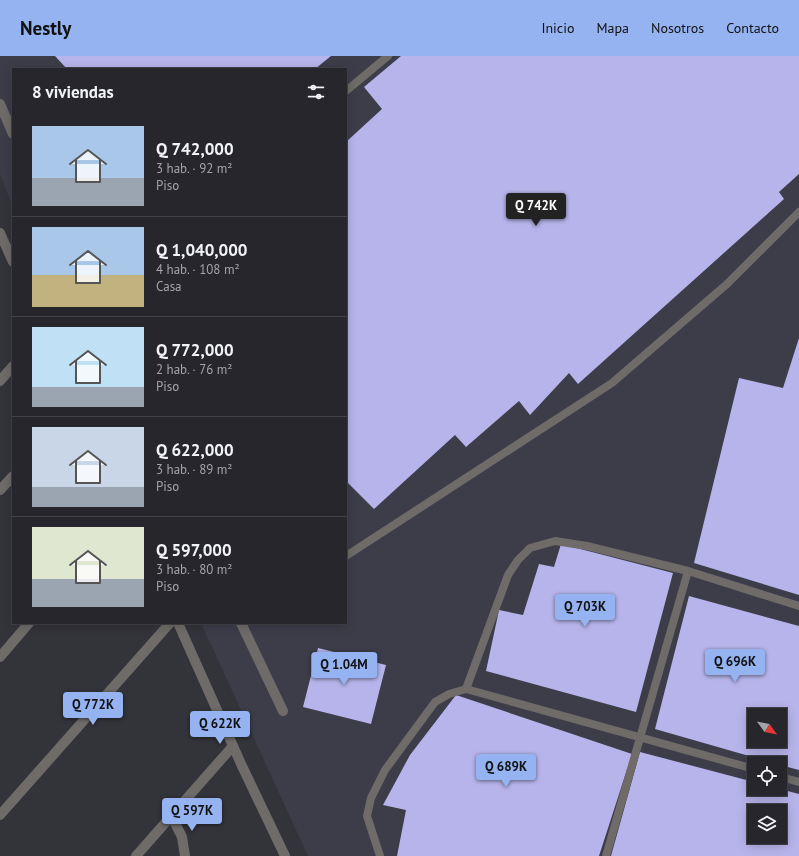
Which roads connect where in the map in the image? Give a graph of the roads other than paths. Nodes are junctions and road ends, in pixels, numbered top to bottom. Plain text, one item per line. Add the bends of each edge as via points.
1 (388, 56) edge
2 (347, 90) edge
3 (0, 104) edge
4 (12, 132) edge
5 (799, 212) edge
6 (0, 233) edge
7 (12, 260) edge
8 (12, 367) edge
9 (0, 381) edge
10 (12, 477) edge
11 (0, 490) edge
12 (347, 555) edge
13 (688, 571) junction
14 (799, 606) edge
15 (28, 624) edge
16 (169, 624) edge
17 (178, 624) edge
18 (241, 624) edge
19 (0, 657) edge
20 (466, 689) junction
21 (283, 711) dead end
22 (641, 737) junction
23 (233, 746) junction
24 (747, 767) edge
25 (787, 779) edge
26 (799, 782) edge
27 (0, 815) edge
28 (171, 815) junction
29 (136, 856) edge
30 (185, 856) edge
31 (285, 856) edge
32 (380, 856) edge
33 (606, 856) edge

1 - 2 lane
3 - 4 street
5 - 12 lane via 727,284 612,383
6 - 7 street
8 - 9 street
10 - 11 street
13 - 14 lane
13 - 20 lane via 587,546 555,541 530,548 508,575
13 - 22 lane
15 - 19 street
16 - 27 street
17 - 23 street
18 - 21 street
20 - 22 lane
20 - 32 lane via 435,702 385,770 371,798 367,816
22 - 24 lane
22 - 33 lane
23 - 28 street
23 - 31 street
25 - 26 lane
28 - 29 street
28 - 30 street via 182,837

